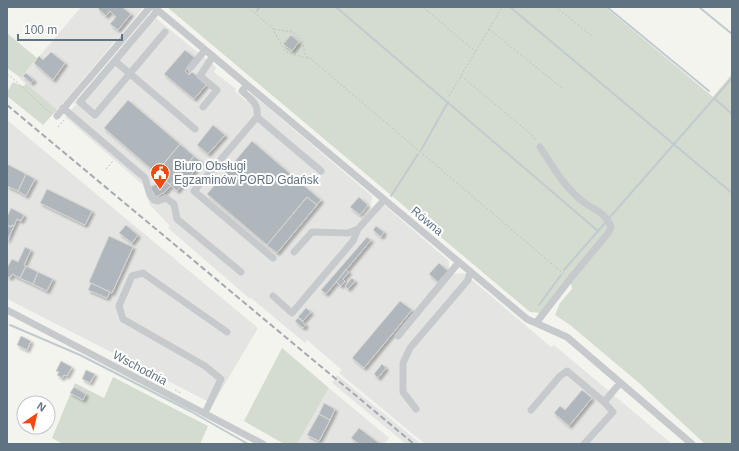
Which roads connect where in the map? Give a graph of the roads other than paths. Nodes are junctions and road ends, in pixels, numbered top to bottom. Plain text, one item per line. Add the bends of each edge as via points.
1 (150, 7) edge
2 (156, 9) edge
3 (165, 32) dead end
4 (205, 50) junction
5 (213, 56) junction
6 (115, 61) junction
7 (190, 68) dead end
8 (130, 74) junction
9 (247, 85) junction
10 (202, 107) dead end
11 (63, 108) junction
12 (57, 116) dead end
13 (257, 117) junction
14 (195, 129) dead end
15 (540, 147) dead end
16 (321, 171) dead end
17 (384, 200) junction
18 (358, 229) junction
19 (294, 252) dead end
20 (273, 258) dead end
21 (459, 262) junction
22 (240, 272) dead end
23 (470, 272) junction
24 (273, 296) dead end
25 (7, 310) edge
26 (536, 323) junction
27 (227, 332) dead end
28 (398, 336) dead end
29 (620, 383) junction
30 (604, 402) junction
31 (416, 409) dead end
32 (531, 410) dead end
33 (205, 414) junction
34 (263, 444) edge
35 (584, 444) edge
36 (692, 444) edge

1 - 11 street
2 - 4 street, Równa
2 - 6 street
3 - 8 street
4 - 5 street, Równa
4 - 7 street
5 - 9 street, Równa
5 - 10 street via 200,76 217,90
6 - 8 street
6 - 8 street via 80,102 90,111 95,115
8 - 14 street
9 - 13 street via 242,91 257,105
9 - 17 street, Równa
11 - 12 street
11 - 22 street via 145,178 154,200 166,198 174,204 177,218
13 - 16 street
13 - 20 street via 194,191
15 - 26 street via 567,186 576,196 607,217 611,227
17 - 18 street
17 - 21 street, Równa
18 - 19 street via 348,234 312,232
18 - 24 street via 353,242 292,313
21 - 23 street, Równa
21 - 28 street
23 - 26 street, Równa via 527,319
23 - 31 street via 468,280 410,348 403,363 403,392
25 - 33 street, Wschodnia
26 - 29 street, Równa via 567,338
27 - 33 street via 143,273 132,276 119,306 123,319 205,366 221,379
29 - 30 street
29 - 36 street, Równa
30 - 32 street via 568,371 560,376
30 - 35 street via 613,412
33 - 34 street, Wschodnia

